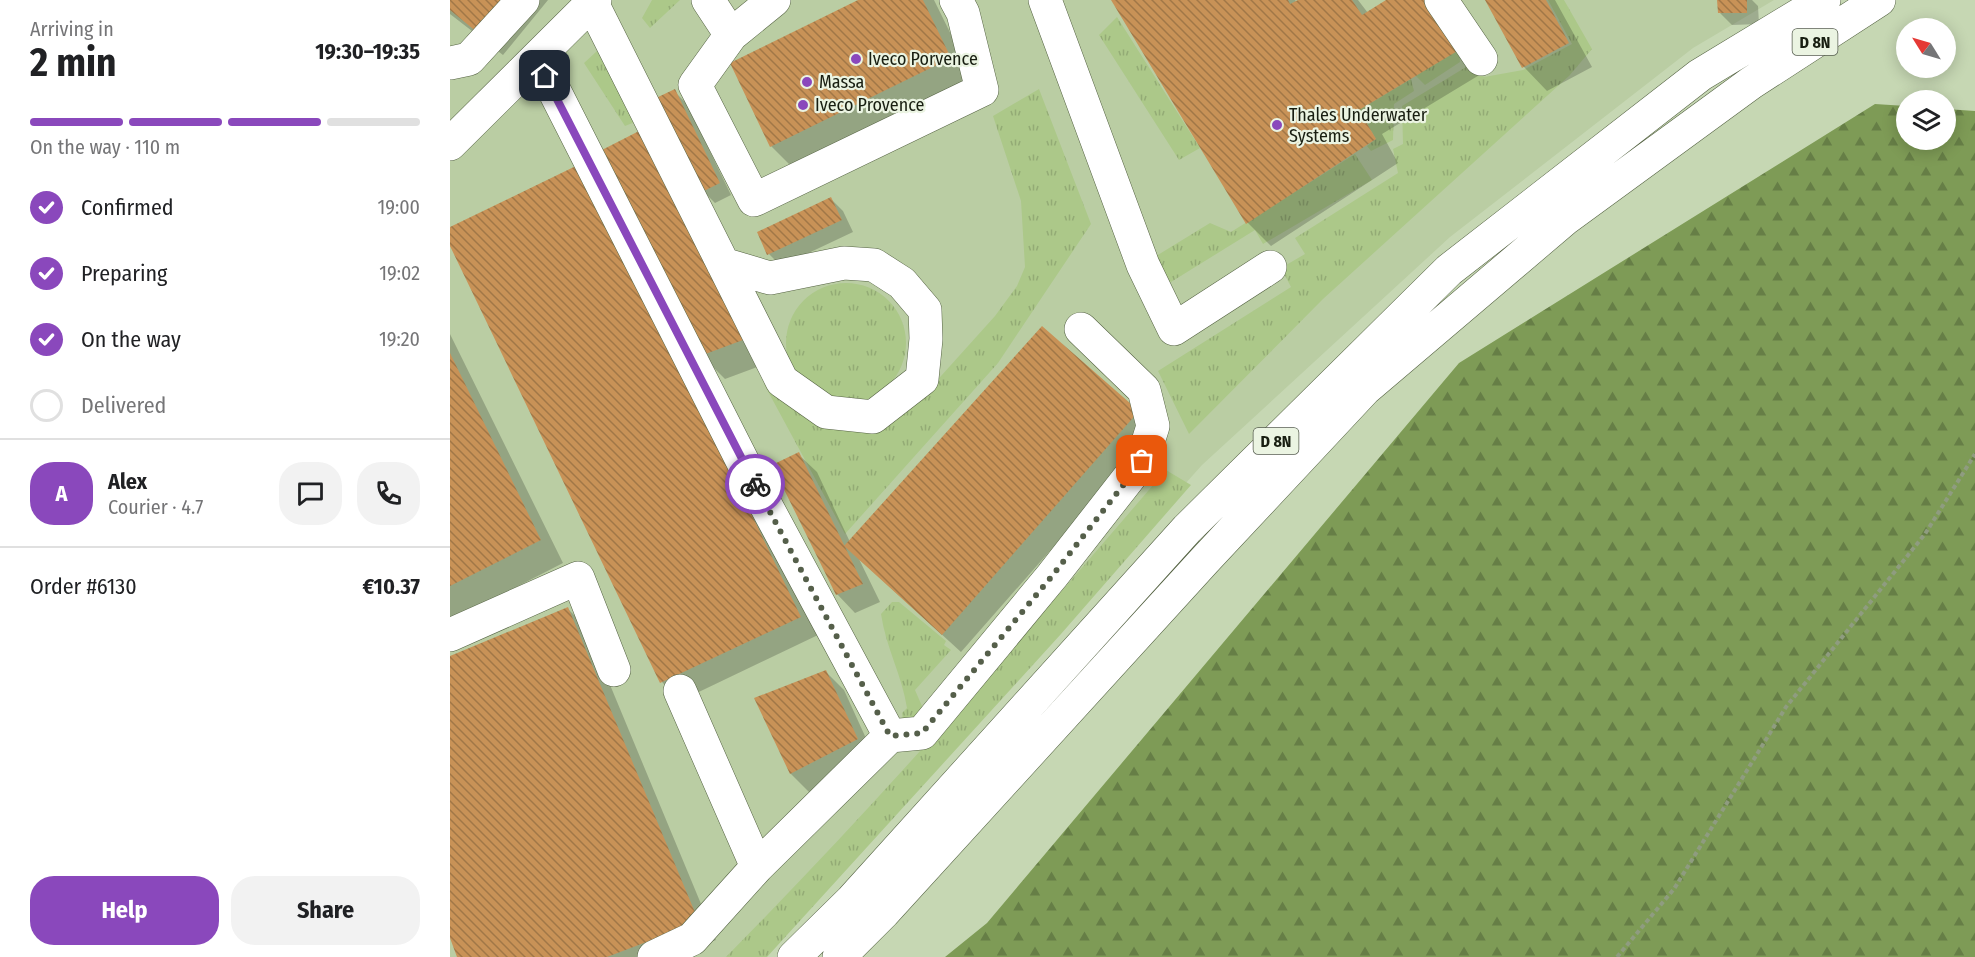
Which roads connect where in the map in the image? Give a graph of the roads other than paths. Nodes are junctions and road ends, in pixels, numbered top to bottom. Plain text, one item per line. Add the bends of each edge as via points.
1 (523, 0) edge
2 (708, 0) edge
3 (774, 0) edge
4 (956, 0) edge
5 (1045, 0) edge
6 (1441, 0) edge
7 (1824, 0) edge
8 (1880, 0) edge
9 (593, 1) edge
10 (731, 35) junction
11 (456, 54) edge
12 (1481, 59) dead end
13 (535, 60) junction
14 (450, 144) edge
15 (723, 264) junction
16 (1270, 267) dead end
17 (1082, 329) dead end
18 (450, 635) edge
19 (614, 670) dead end
20 (680, 691) dead end
21 (890, 736) junction
22 (757, 867) junction
23 (654, 957) edge
24 (795, 957) edge
25 (839, 957) edge

1 - 11 main road
2 - 10 main road
3 - 10 main road
4 - 10 main road via 963,13 982,90 754,200 695,86
5 - 16 main road via 1143,265 1174,328
6 - 12 main road
7 - 24 main road, D 8N via 1700,75 1449,270 1187,529 852,900
8 - 25 main road, D 8N via 1751,83 1565,219 1365,389
9 - 13 main road
9 - 15 main road
13 - 14 main road
13 - 21 main road
15 - 15 main road via 782,381 826,412 873,417 922,379 925,310 902,283 874,265 844,263 770,278
17 - 21 main road via 1144,390 1153,426 1142,461 922,733
18 - 19 main road via 578,578
20 - 22 main road
21 - 22 main road
22 - 23 main road via 692,939

